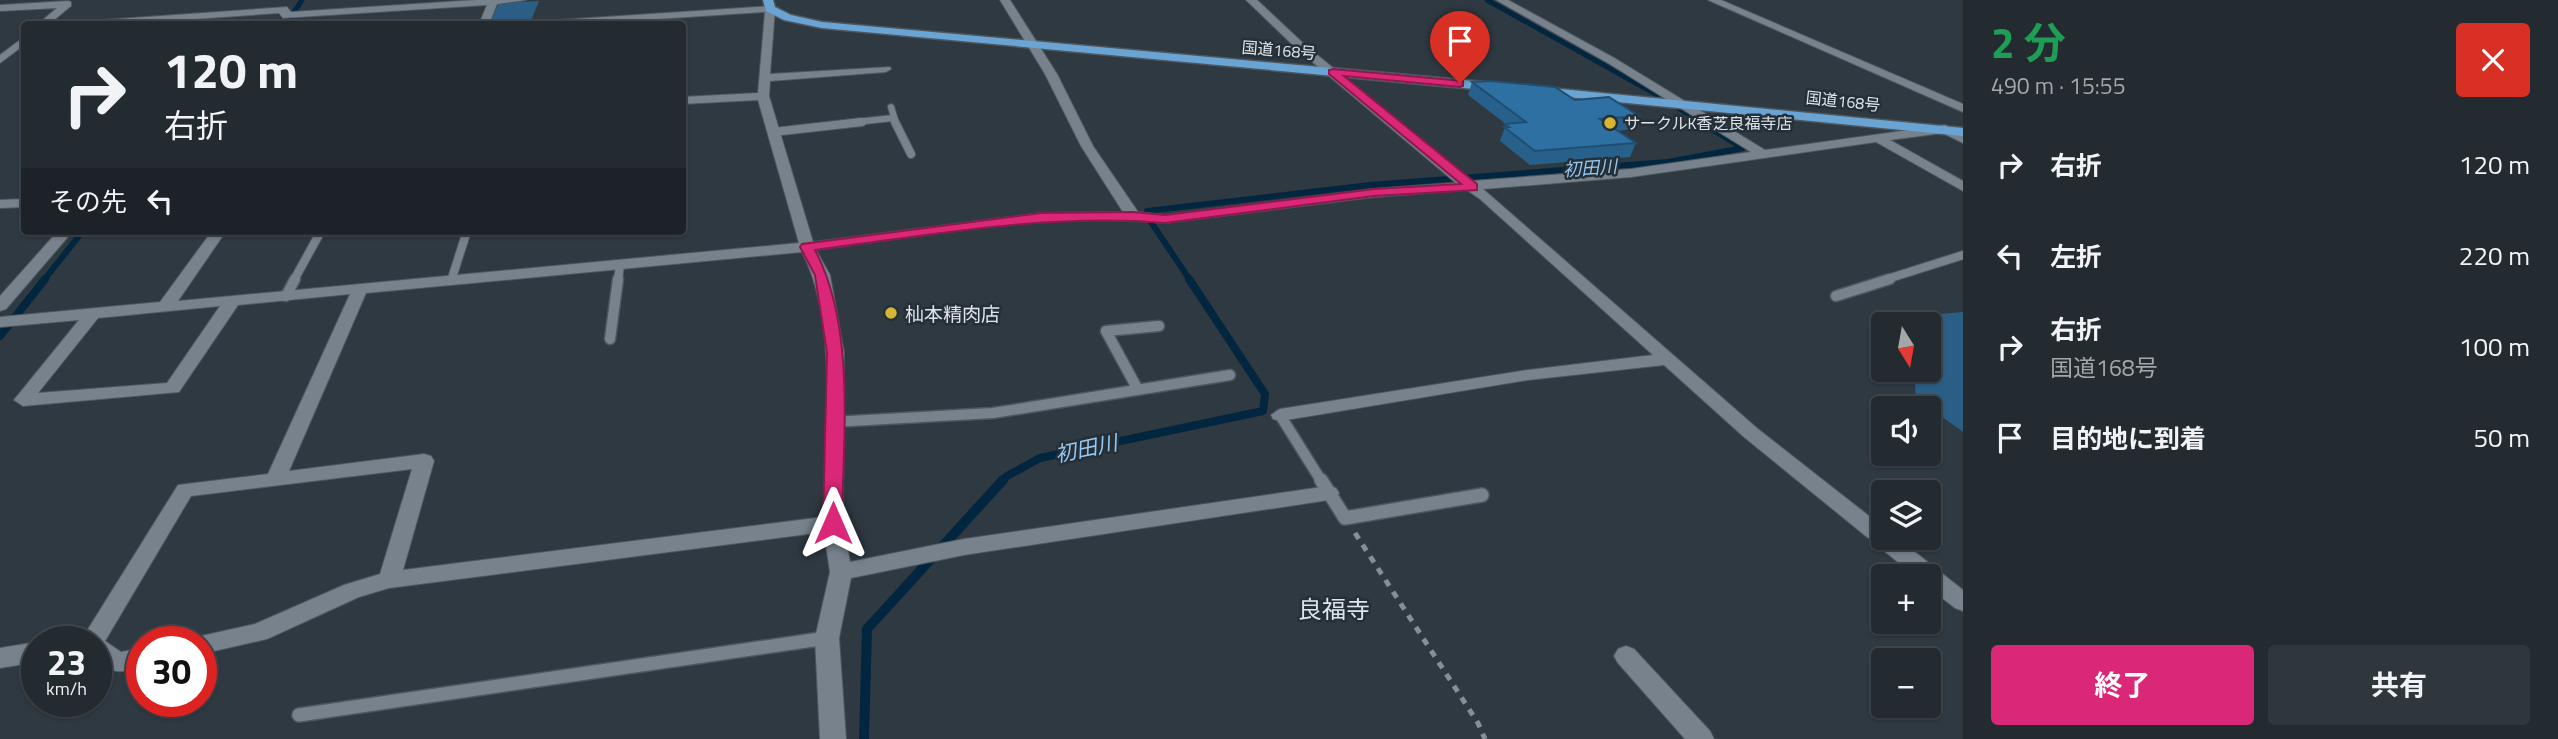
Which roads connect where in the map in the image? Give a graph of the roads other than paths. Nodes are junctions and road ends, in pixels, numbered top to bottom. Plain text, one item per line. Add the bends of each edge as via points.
1 (295, 0) edge
2 (352, 0) edge
3 (521, 0) edge
4 (1005, 0) edge
5 (1251, 0) edge
6 (1502, 0) edge
7 (1713, 0) edge
8 (496, 1) edge
9 (70, 2) edge
10 (769, 5) edge
11 (0, 8) edge
12 (342, 12) junction
13 (285, 13) junction
14 (47, 21) edge
15 (142, 21) edge
16 (278, 21) edge
17 (334, 21) edge
18 (486, 21) edge
19 (659, 21) edge
20 (21, 42) edge
21 (1033, 45) junction
22 (0, 60) edge
23 (886, 69) dead end
24 (1333, 72) junction
25 (764, 78) junction
26 (763, 96) junction
27 (686, 101) edge
28 (1678, 103) junction
29 (891, 107) dead end
30 (1963, 108) edge
31 (893, 118) junction
32 (1945, 129) junction
33 (773, 132) junction
34 (1963, 132) edge
35 (1877, 138) junction
36 (1963, 139) edge
37 (911, 154) dead end
38 (1762, 154) junction
39 (1464, 182) junction
40 (1963, 187) edge
41 (21, 203) edge
42 (0, 204) edge
43 (1133, 216) junction
44 (62, 235) edge
45 (216, 235) edge
46 (319, 235) edge
47 (466, 235) edge
48 (807, 247) junction
49 (1963, 255) edge
50 (620, 265) junction
51 (452, 278) junction
52 (360, 289) junction
53 (286, 296) junction
54 (1836, 296) dead end
55 (232, 301) junction
56 (0, 306) edge
57 (165, 307) junction
58 (93, 313) junction
59 (0, 322) edge
60 (1159, 326) dead end
61 (610, 339) dead end
62 (1667, 359) junction
63 (1230, 375) dead end
64 (1137, 388) junction
65 (1280, 415) joint
66 (832, 422) junction
67 (275, 480) junction
68 (1329, 493) junction
69 (1482, 495) dead end
70 (833, 523) junction
71 (841, 572) junction
72 (389, 580) junction
73 (1963, 602) edge
74 (102, 626) edge
75 (827, 638) junction
76 (217, 641) edge
77 (21, 655) edge
78 (1626, 656) dead end
79 (0, 658) edge
80 (299, 715) dead end
81 (833, 739) edge
82 (1701, 739) edge

1 - 13 street
2 - 12 street
3 - 8 street
4 - 21 street
5 - 24 street
6 - 28 street
7 - 30 street
8 - 12 street
8 - 18 street
9 - 11 street
9 - 14 street
10 - 19 street
10 - 21 highway, 国道168号 via 788,18 822,25
10 - 25 street
12 - 13 street
12 - 17 street
13 - 15 street
13 - 16 street
20 - 22 street
21 - 24 highway, 国道168号
21 - 43 street via 1087,146
23 - 25 street
24 - 28 highway, 国道168号
24 - 39 street
25 - 26 street
26 - 27 street
26 - 33 street
28 - 32 highway, 国道168号
28 - 38 street
29 - 31 lane
31 - 33 lane
31 - 37 lane
32 - 34 highway, 国道168号
32 - 35 street
32 - 36 street
33 - 48 street
35 - 38 street
35 - 40 street
38 - 39 street via 1631,173
39 - 43 street via 1165,219
39 - 62 street
41 - 42 lane
43 - 48 street via 1041,217
44 - 56 street
45 - 57 street
46 - 53 lane
47 - 51 lane
48 - 50 street
48 - 66 street via 822,275 835,353
49 - 54 lane
50 - 51 street
50 - 61 lane
51 - 52 street
52 - 53 street
52 - 67 street
53 - 55 street
55 - 57 street
55 - 58 street via 173,387 23,400
57 - 58 street
58 - 59 street
60 - 64 lane via 1106,331
62 - 65 street via 1528,375
62 - 73 street via 1751,433
63 - 64 lane
64 - 66 lane via 993,413
65 - 68 lane
66 - 70 street
67 - 72 street via 424,461
67 - 74 street via 185,490
68 - 69 lane via 1345,518
68 - 71 street via 964,547
70 - 71 street
70 - 72 street
71 - 75 street
72 - 76 street via 352,591 259,632
75 - 80 lane
75 - 81 street
77 - 79 street
78 - 82 street

